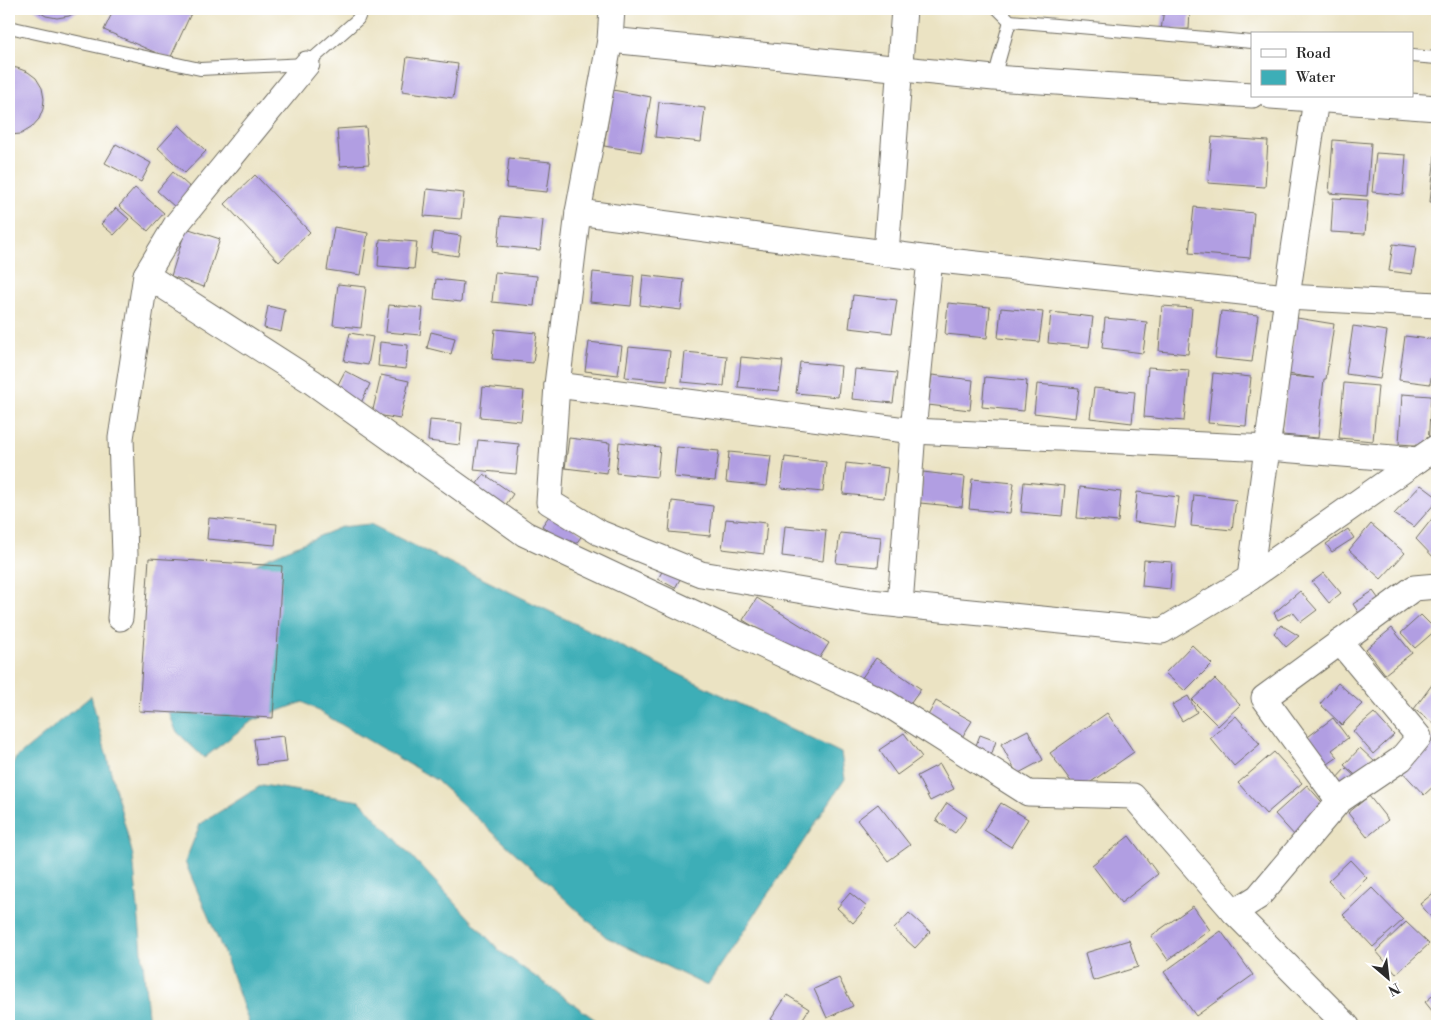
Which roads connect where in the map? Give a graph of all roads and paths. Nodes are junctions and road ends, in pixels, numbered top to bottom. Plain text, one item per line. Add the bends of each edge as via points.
1 (362, 9) edge
2 (612, 9) edge
3 (904, 9) edge
4 (998, 9) edge
5 (1010, 21) junction
6 (9, 27) edge
7 (610, 40) junction
8 (1251, 42) edge
9 (1414, 56) edge
10 (1437, 58) edge
11 (307, 64) junction
12 (899, 68) junction
13 (994, 78) junction
14 (1251, 95) edge
15 (1301, 98) edge
16 (1316, 99) junction
17 (1404, 101) edge
18 (1437, 108) edge
19 (578, 212) junction
20 (886, 254) junction
21 (930, 259) junction
22 (146, 275) junction
23 (1287, 297) junction
24 (1437, 305) edge
25 (557, 385) junction
26 (913, 430) junction
27 (1268, 448) junction
28 (1427, 454) edge
29 (1250, 578) junction
30 (1437, 586) edge
31 (900, 605) junction
32 (120, 618) dead end
33 (1340, 642) junction
34 (1339, 801) junction
35 (1234, 912) junction
36 (1347, 1026) edge

1 - 11 lane via 358,19
2 - 7 street
3 - 12 street
4 - 5 lane
5 - 8 lane
5 - 13 lane
6 - 11 lane via 200,69
7 - 12 street
7 - 19 street
9 - 10 lane
11 - 22 street via 176,225
12 - 13 street
12 - 20 street
13 - 14 street
15 - 16 street
16 - 17 street
16 - 23 street
17 - 18 street
19 - 20 street
19 - 25 street
20 - 21 street
21 - 23 street
21 - 26 street
22 - 32 street via 121,438 125,555
22 - 35 street via 311,381 525,534 886,702 1028,792 1133,796
23 - 24 street
23 - 27 street
25 - 26 street
25 - 31 street via 549,502 600,533 701,574
26 - 27 street
26 - 31 street
27 - 28 street
27 - 29 street
28 - 29 street
29 - 31 street via 1162,631
30 - 33 street via 1414,588
33 - 34 street via 1264,698
33 - 34 street via 1419,737 1401,759
34 - 35 street via 1258,897
35 - 36 street

